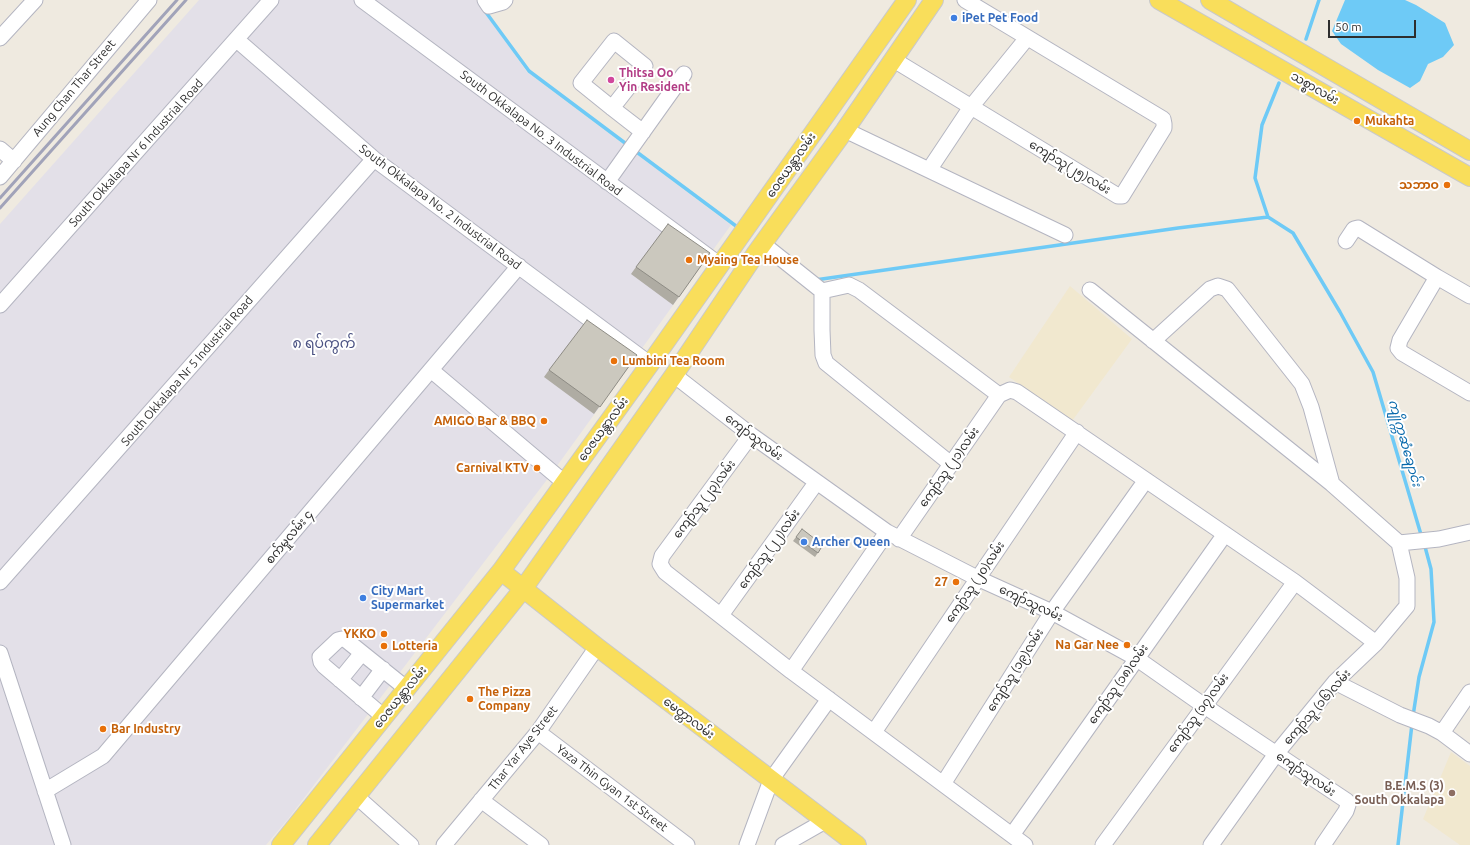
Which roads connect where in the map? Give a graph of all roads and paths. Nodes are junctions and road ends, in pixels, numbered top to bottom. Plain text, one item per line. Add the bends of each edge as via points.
1 (35, 0) edge
2 (271, 0) edge
3 (362, 0) edge
4 (485, 0) edge
5 (505, 0) edge
6 (907, 0) edge
7 (934, 0) edge
8 (965, 0) edge
9 (1159, 0) edge
10 (1210, 0) edge
11 (142, 2) edge
12 (0, 38) edge
13 (1027, 38) junction
14 (237, 40) junction
15 (894, 60) junction
16 (684, 74) dead end
17 (971, 107) junction
18 (612, 108) dead end
19 (845, 130) junction
20 (643, 132) junction
21 (0, 149) edge
22 (1470, 150) edge
23 (799, 153) junction
24 (374, 159) junction
25 (14, 161) junction
26 (818, 168) junction
27 (929, 170) junction
28 (0, 177) edge
29 (1470, 177) edge
30 (607, 182) junction
31 (1065, 235) dead end
32 (1346, 241) dead end
33 (763, 244) junction
34 (720, 265) junction
35 (519, 266) junction
36 (1437, 277) junction
37 (1090, 290) dead end
38 (822, 291) junction
39 (1470, 296) edge
40 (0, 305) edge
41 (1153, 341) junction
42 (650, 364) junction
43 (431, 370) junction
44 (674, 375) junction
45 (1470, 393) edge
46 (999, 396) junction
47 (1077, 432) junction
48 (751, 435) junction
49 (951, 464) junction
50 (1146, 480) junction
51 (565, 483) junction
52 (816, 483) junction
53 (1332, 484) junction
54 (1470, 532) edge
55 (1225, 534) junction
56 (893, 535) junction
57 (1406, 543) junction
58 (501, 571) junction
59 (977, 578) junction
60 (0, 582) edge
61 (1295, 582) junction
62 (523, 589) junction
63 (1052, 612) junction
64 (721, 615) junction
65 (1376, 643) junction
66 (597, 648) junction
67 (0, 653) edge
68 (362, 653) junction
69 (1136, 658) junction
70 (382, 669) junction
71 (791, 670) junction
72 (340, 680) junction
73 (1335, 682) junction
74 (407, 689) junction
75 (1470, 692) edge
76 (361, 698) junction
77 (829, 699) junction
78 (1203, 706) junction
79 (384, 717) junction
80 (1436, 730) junction
81 (538, 732) junction
82 (874, 732) junction
83 (1276, 754) junction
84 (1470, 754) edge
85 (771, 780) junction
86 (943, 784) junction
87 (45, 791) junction
88 (356, 796) junction
89 (481, 800) junction
90 (825, 821) junction
91 (1012, 835) junction
92 (63, 845) edge
93 (282, 845) edge
94 (317, 845) edge
95 (411, 845) edge
96 (444, 845) edge
97 (541, 845) edge
98 (687, 845) edge
99 (747, 845) edge
100 (783, 845) edge
101 (857, 845) edge
102 (1025, 845) edge
103 (1103, 845) edge
104 (1211, 845) edge
105 (1323, 845) edge

1 - 12 street
2 - 14 street, South Okkalapa Nr 6 Industrial Road
3 - 30 street, South Okkalapa No. 3 Industrial Road
4 - 5 street via 489,6
6 - 23 main road, ဝေဇယန္တာလမ်း
7 - 15 main road, ဝေဇယန္တာလမ်း
8 - 13 street, ကျော်သူ(၂၅)လမ်း
9 - 29 main road, သစ္စာလမ်း
10 - 22 main road, သစ္စာလမ်း
11 - 25 street, Aung Chan Thar Street
13 - 17 street
13 - 17 street, ကျော်သူ(၂၅)လမ်း via 1162,119 1164,128 1125,194 1118,196
14 - 24 street, South Okkalapa No. 2 Industrial Road
14 - 40 street, South Okkalapa Nr 6 Industrial Road
15 - 17 street, ကျော်သူ(၂၅)လမ်း
15 - 19 main road, ဝေဇယန္တာလမ်း
16 - 20 street
17 - 27 street
18 - 20 street
19 - 26 main road, ဝေဇယန္တာလမ်း
19 - 27 street
20 - 30 street
21 - 25 street
23 - 26 main road
23 - 34 main road, ဝေဇယန္တာလမ်း
24 - 35 street, South Okkalapa No. 2 Industrial Road
24 - 60 street, South Okkalapa Nr 5 Industrial Road
25 - 28 street, Aung Chan Thar Street
26 - 33 main road, ဝေဇယန္တာလမ်း
27 - 31 street
30 - 34 street, South Okkalapa No. 3 Industrial Road
32 - 36 street via 1354,229 1358,228
33 - 38 street
33 - 44 main road, ဝေဇယန္တာလမ်း
34 - 42 main road, ဝေဇယန္တာလမ်း
35 - 42 street, South Okkalapa No. 2 Industrial Road
35 - 43 street, စက်မှုလမ်း ၄
36 - 39 street
36 - 45 street via 1400,340 1398,348 1402,353
37 - 41 street
38 - 46 street via 849,285 859,290
38 - 49 street via 823,355 826,363
41 - 53 street
41 - 53 street via 1210,289 1218,286 1227,289 1302,384 1311,407
42 - 51 main road, ဝေဇယန္တာလမ်း
43 - 51 street
43 - 87 street, စက်မှုလမ်း ၄ via 103,756
44 - 48 street, ကျော်သူလမ်း
44 - 62 main road, ဝေဇယန္တာလမ်း
46 - 47 street via 1010,390 1018,392
46 - 49 street, ကျော်သူ (၂၁)လမ်း
47 - 50 street
47 - 59 street, ကျော်သူ (၂၀)လမ်း
48 - 52 street, ကျော်သူလမ်း
48 - 64 street, ကျော်သူ (၂၃)လမ်း via 662,556 660,564 665,572
49 - 56 street, ကျော်သူ (၂၁)လမ်း
50 - 55 street
50 - 63 street, ကျော်သူ (၁၉)လမ်း
51 - 58 main road, ဝေဇယန္တာလမ်း
52 - 56 street, ကျော်သူလမ်း
52 - 64 street, ကျော်သူ (၂၂)လမ်း
53 - 57 street
54 - 57 street
55 - 61 street
55 - 69 street, ကျော်သူ (၁၈)လမ်း
56 - 59 street, ကျော်သူလမ်း
56 - 71 street, ကျော်သူ (၂၁)လမ်း
57 - 65 street, ကျော်သူ (၁၆)လမ်း via 1407,606
58 - 62 main road, မေတ္တာလမ်း
58 - 74 main road, ဝေဇယန္တာလမ်း
59 - 63 street, ကျော်သူလမ်း
59 - 82 street, ကျော်သူ (၂၀)လမ်း
61 - 65 street
61 - 78 street, ကျော်သူ (၁၇)လမ်း
62 - 66 main road, မေတ္တာလမ်း
62 - 88 main road, ဝေဇယန္တာလမ်း
63 - 69 street, ကျော်သူလမ်း
63 - 86 street, ကျော်သူ (၁၉)လမ်း
64 - 71 street
65 - 73 street, ကျော်သူ (၁၆)လမ်း
66 - 81 street, Thar Yar Aye Street
66 - 85 main road, မေတ္တာလမ်း
67 - 87 street
68 - 70 street
68 - 72 street
68 - 72 street via 342,639 320,657 324,666
69 - 78 street, ကျော်သူလမ်း
69 - 91 street, ကျော်သူ (၁၈)လမ်း
70 - 74 street
70 - 76 street
71 - 77 street
72 - 76 street
73 - 80 street
73 - 83 street, ကျော်သူ (၁၆)လမ်း
74 - 79 main road, ဝေဇယန္တာလမ်း
75 - 80 street
76 - 79 street
77 - 82 street
77 - 85 street
78 - 83 street, ကျော်သူလမ်း
78 - 103 street, ကျော်သူ (၁၇)လမ်း
79 - 93 main road, ဝေဇယန္တာလမ်း
80 - 84 street
81 - 89 street, Thar Yar Aye Street
81 - 98 street, Yaza Thin Gyan 1st Street
82 - 86 street
83 - 104 street, ကျော်သူ (၁၆)လမ်း
83 - 105 street, ကျော်သူလမ်း via 1346,801 1346,812
85 - 90 main road, မေတ္တာလမ်း
85 - 99 street
86 - 91 street
87 - 92 street
88 - 94 main road, ဝေဇယန္တာလမ်း
88 - 95 street
89 - 96 street, Thar Yar Aye Street
89 - 97 street
90 - 100 street
90 - 101 main road, မေတ္တာလမ်း
91 - 102 street

